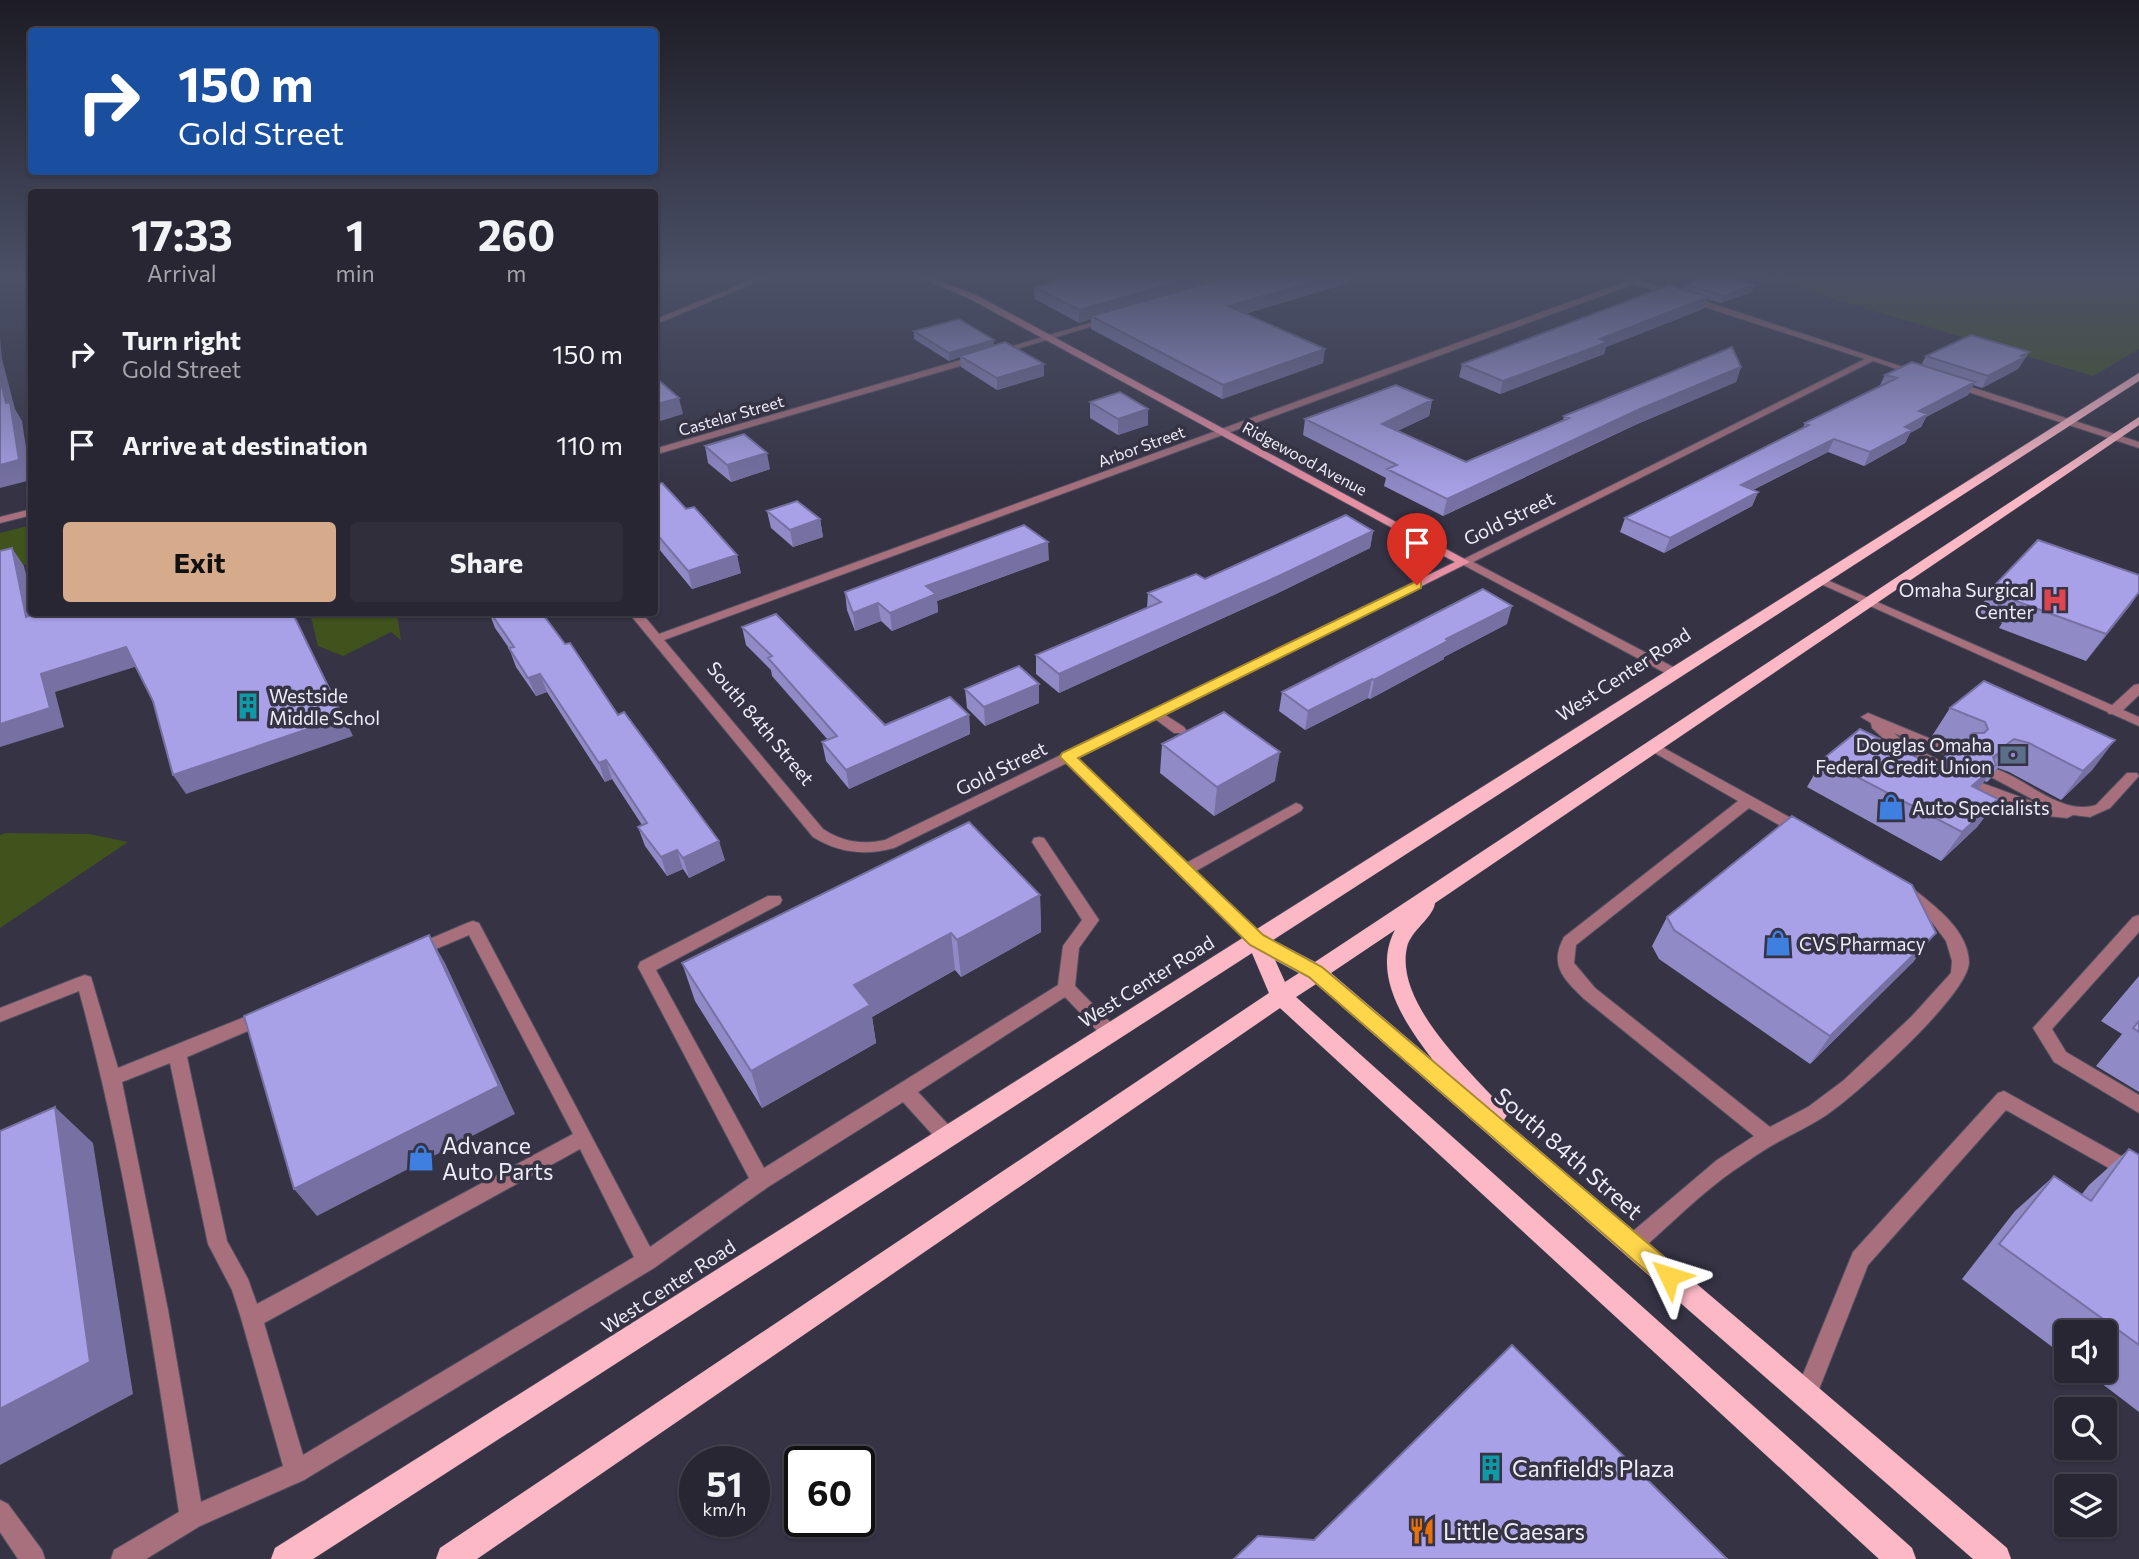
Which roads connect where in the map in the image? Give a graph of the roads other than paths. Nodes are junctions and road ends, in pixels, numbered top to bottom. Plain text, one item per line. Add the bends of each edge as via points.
1 (1010, 349) edge
2 (1067, 349) edge
3 (1452, 349) edge
4 (1844, 349) edge
5 (1873, 358) junction
6 (1924, 375) edge
7 (2139, 376) edge
8 (1937, 379) edge
9 (2139, 420) edge
10 (2067, 422) junction
11 (1224, 433) junction
12 (2115, 437) junction
13 (2139, 445) edge
14 (658, 451) edge
15 (28, 513) edge
16 (0, 520) edge
17 (1464, 562) junction
18 (1818, 579) junction
19 (1867, 601) junction
20 (638, 616) edge
21 (657, 639) junction
22 (1673, 672) junction
23 (2139, 688) edge
24 (2114, 711) junction
25 (1156, 713) junction
26 (2139, 722) edge
27 (1179, 730) dead end
28 (1653, 746) junction
29 (1068, 757) junction
30 (1953, 763) joint
31 (2132, 776) dead end
32 (1748, 801) junction
33 (1296, 808) dead end
34 (2092, 812) junction
35 (1820, 841) edge
36 (1039, 842) dead end
37 (858, 849) joint
38 (1184, 871) junction
39 (1890, 881) edge
40 (1439, 889) junction
41 (774, 900) dead end
42 (2139, 921) edge
43 (1256, 940) junction
44 (396, 960) edge
45 (1316, 972) junction
46 (1066, 988) junction
47 (1281, 996) junction
48 (280, 1009) edge
49 (0, 1015) edge
50 (1110, 1033) junction
51 (177, 1053) junction
52 (112, 1078) junction
53 (905, 1091) junction
54 (2139, 1105) edge
55 (584, 1137) junction
56 (947, 1137) junction
57 (1769, 1138) junction
58 (1532, 1158) junction
59 (2139, 1176) edge
60 (761, 1181) junction
61 (1633, 1244) junction
62 (647, 1261) junction
63 (252, 1318) junction
64 (1806, 1394) junction
65 (296, 1472) junction
66 (0, 1512) edge
67 (192, 1518) junction
68 (33, 1559) edge
69 (123, 1559) edge
70 (286, 1559) edge
71 (451, 1559) edge
72 (1901, 1559) edge
73 (1996, 1559) edge

1 - 14 street, Castelar Street
2 - 11 main road, Ridgewood Avenue
3 - 11 street, Arbor Street
4 - 5 street
5 - 6 street
5 - 17 street, Gold Street
7 - 10 main road, West Center Road
8 - 10 street
9 - 12 main road
10 - 12 street
10 - 18 main road, West Center Road
11 - 17 main road, Ridgewood Avenue
11 - 21 street, Arbor Street
12 - 13 street
12 - 19 main road
15 - 16 street
17 - 22 street, Ridgewood Avenue
17 - 25 main road, Gold Street
18 - 19 street
18 - 22 main road, West Center Road
19 - 24 street
19 - 28 main road
20 - 21 street, South 84th Street
21 - 37 street, South 84th Street via 818,833 832,843
22 - 43 main road, West Center Road
23 - 24 street
24 - 26 street
25 - 27 street
25 - 29 main road, Gold Street
28 - 32 street
28 - 40 main road
29 - 37 street, Gold Street via 888,844
29 - 38 main road, South 84th Street
30 - 30 street via 1899,745 1868,717
31 - 34 street
32 - 35 street
32 - 57 street via 1570,941 1563,953 1565,966 1589,993
33 - 38 street
34 - 34 street via 2038,810 1989,781 2049,808
36 - 46 street via 1091,920 1071,946
38 - 43 main road, South 84th Street
39 - 57 street via 1934,913 1952,937 1960,956 1959,975 1917,1021 1822,1109
40 - 45 main road
40 - 58 main road via 1401,937 1396,953 1403,989 1424,1032
41 - 60 street via 646,967
42 - 54 street via 2042,1028 2060,1057
43 - 45 main road, South 84th Street
43 - 47 main road, South 84th Street
43 - 50 main road, West Center Road
44 - 55 street via 473,927
45 - 47 main road
45 - 58 main road, South 84th Street
46 - 50 street
46 - 53 street
47 - 71 main road
47 - 72 main road, South 84th Street
48 - 51 street
49 - 52 street via 85,982
50 - 56 main road, West Center Road
51 - 52 street
51 - 63 street via 218,1244
52 - 67 street via 158,1310
53 - 56 street
53 - 60 street
55 - 62 street
55 - 63 street
56 - 70 main road, West Center Road
57 - 61 street via 1724,1166
58 - 61 main road, South 84th Street
59 - 64 street via 2004,1099 1860,1259
60 - 62 street
61 - 64 main road, South 84th Street
62 - 65 street
63 - 65 street
64 - 73 main road, South 84th Street
65 - 67 street
66 - 68 street
67 - 69 street

